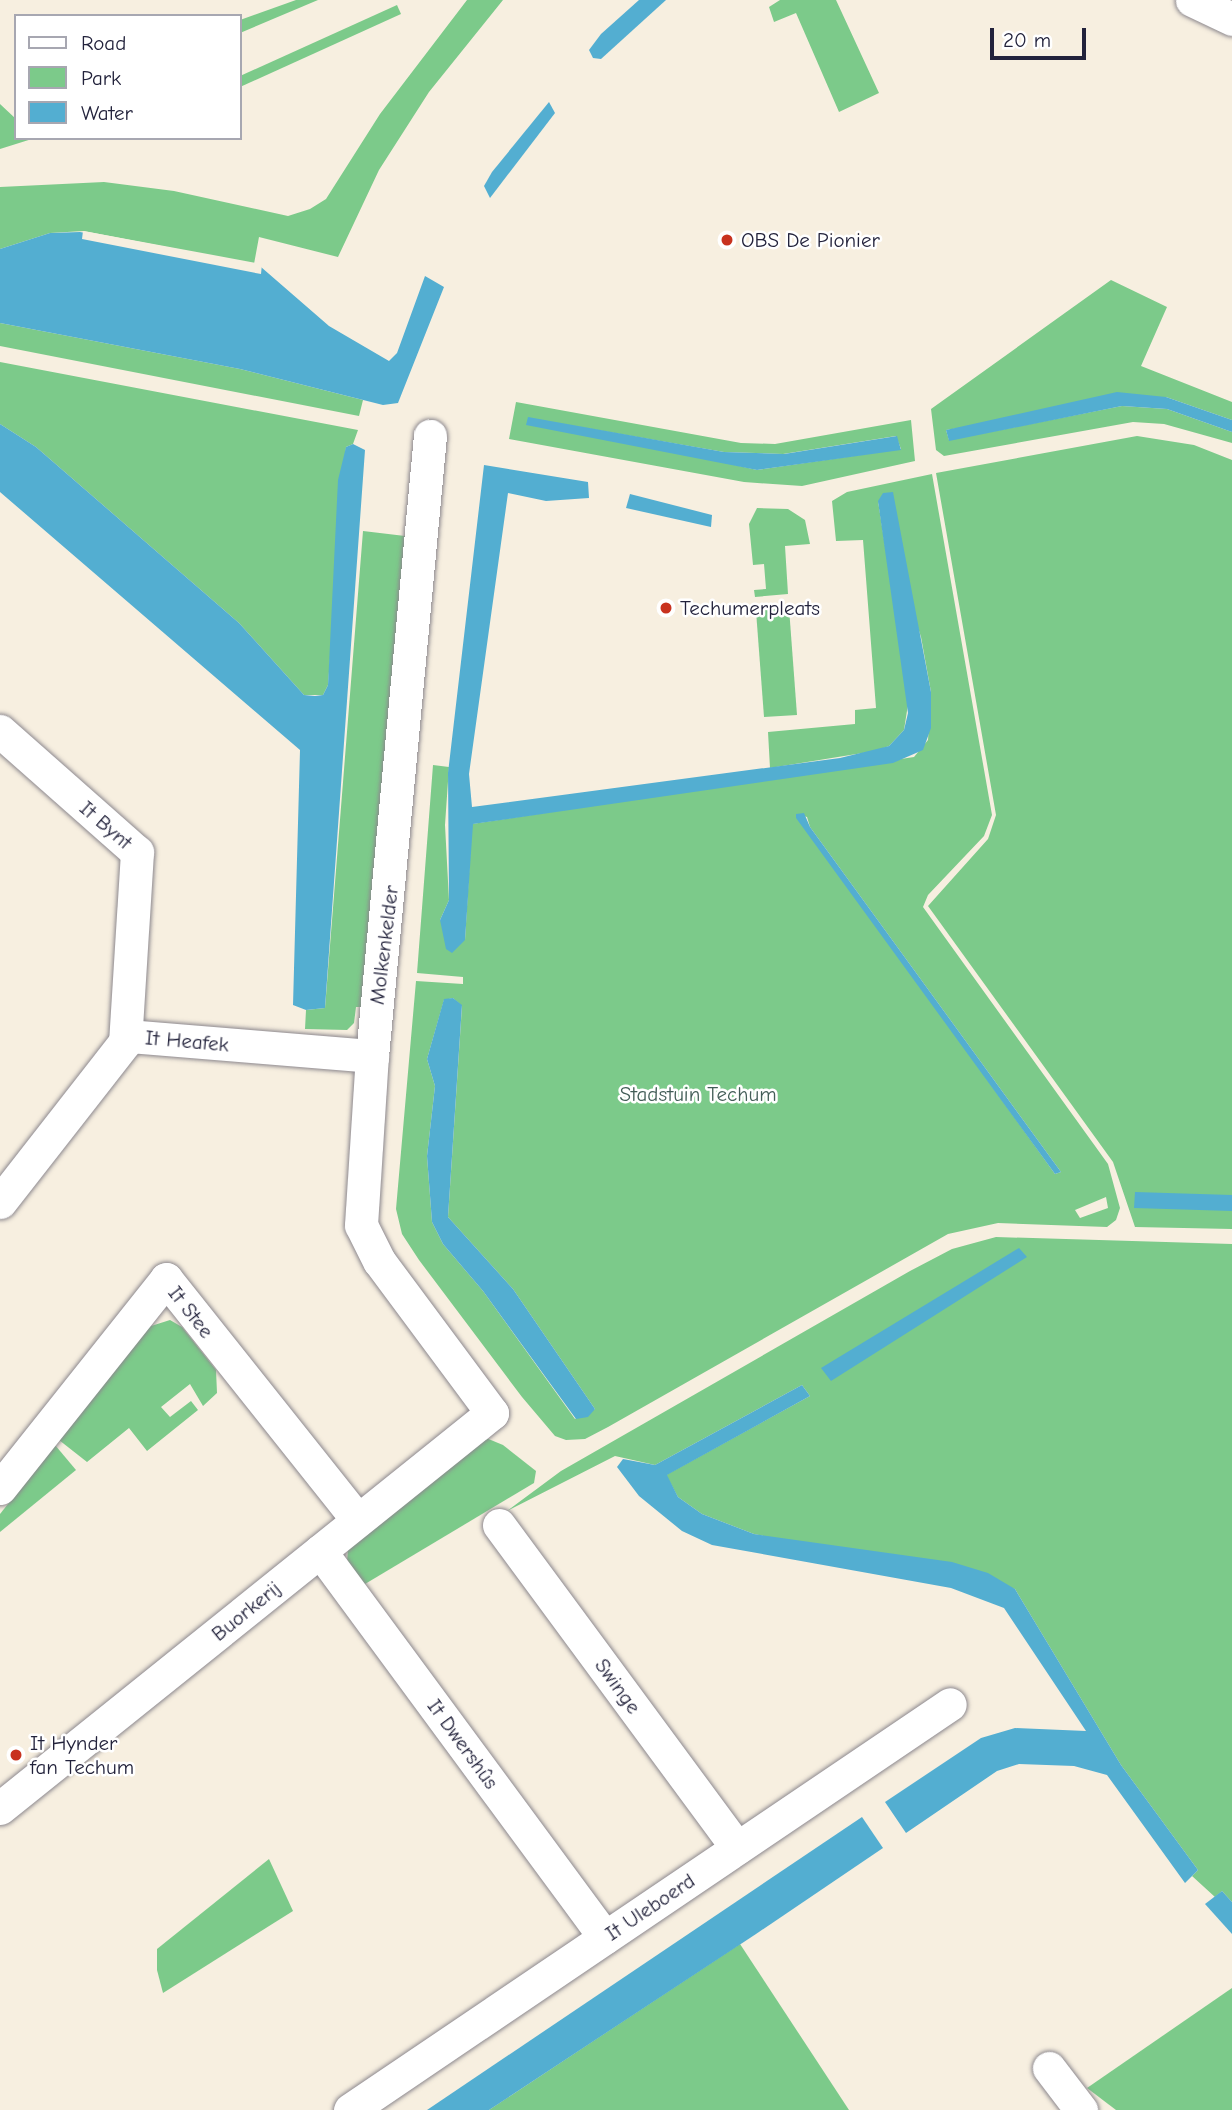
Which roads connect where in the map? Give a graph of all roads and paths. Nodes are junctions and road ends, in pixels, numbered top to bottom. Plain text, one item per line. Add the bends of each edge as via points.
1 (1192, 0) edge
2 (1232, 19) edge
3 (430, 436) dead end
4 (0, 731) edge
5 (128, 1036) junction
6 (372, 1056) junction
7 (0, 1202) edge
8 (492, 1413) joint
9 (0, 1488) edge
10 (358, 1520) junction
11 (499, 1525) dead end
12 (320, 1551) junction
13 (950, 1704) dead end
14 (0, 1808) edge
15 (737, 1848) junction
16 (606, 1937) junction
17 (1049, 2068) dead end
18 (350, 2110) edge
19 (1081, 2110) edge

1 - 2 street
3 - 6 street, Molkenkelder
4 - 5 street, It Bynt via 137,852
5 - 6 street, It Heafek
5 - 7 street, It Heafek
6 - 8 street, Molkenkelder via 361,1209 365,1236
8 - 10 street, Buorkerij
9 - 10 street, It Stee via 166,1279
10 - 12 street, Buorkerij
11 - 15 street, Swinge
12 - 14 street, Buorkerij
12 - 16 street, It Dwershûs
13 - 15 street, It Uleboerd
15 - 16 street, It Uleboerd
16 - 18 street, It Uleboerd
17 - 19 street

